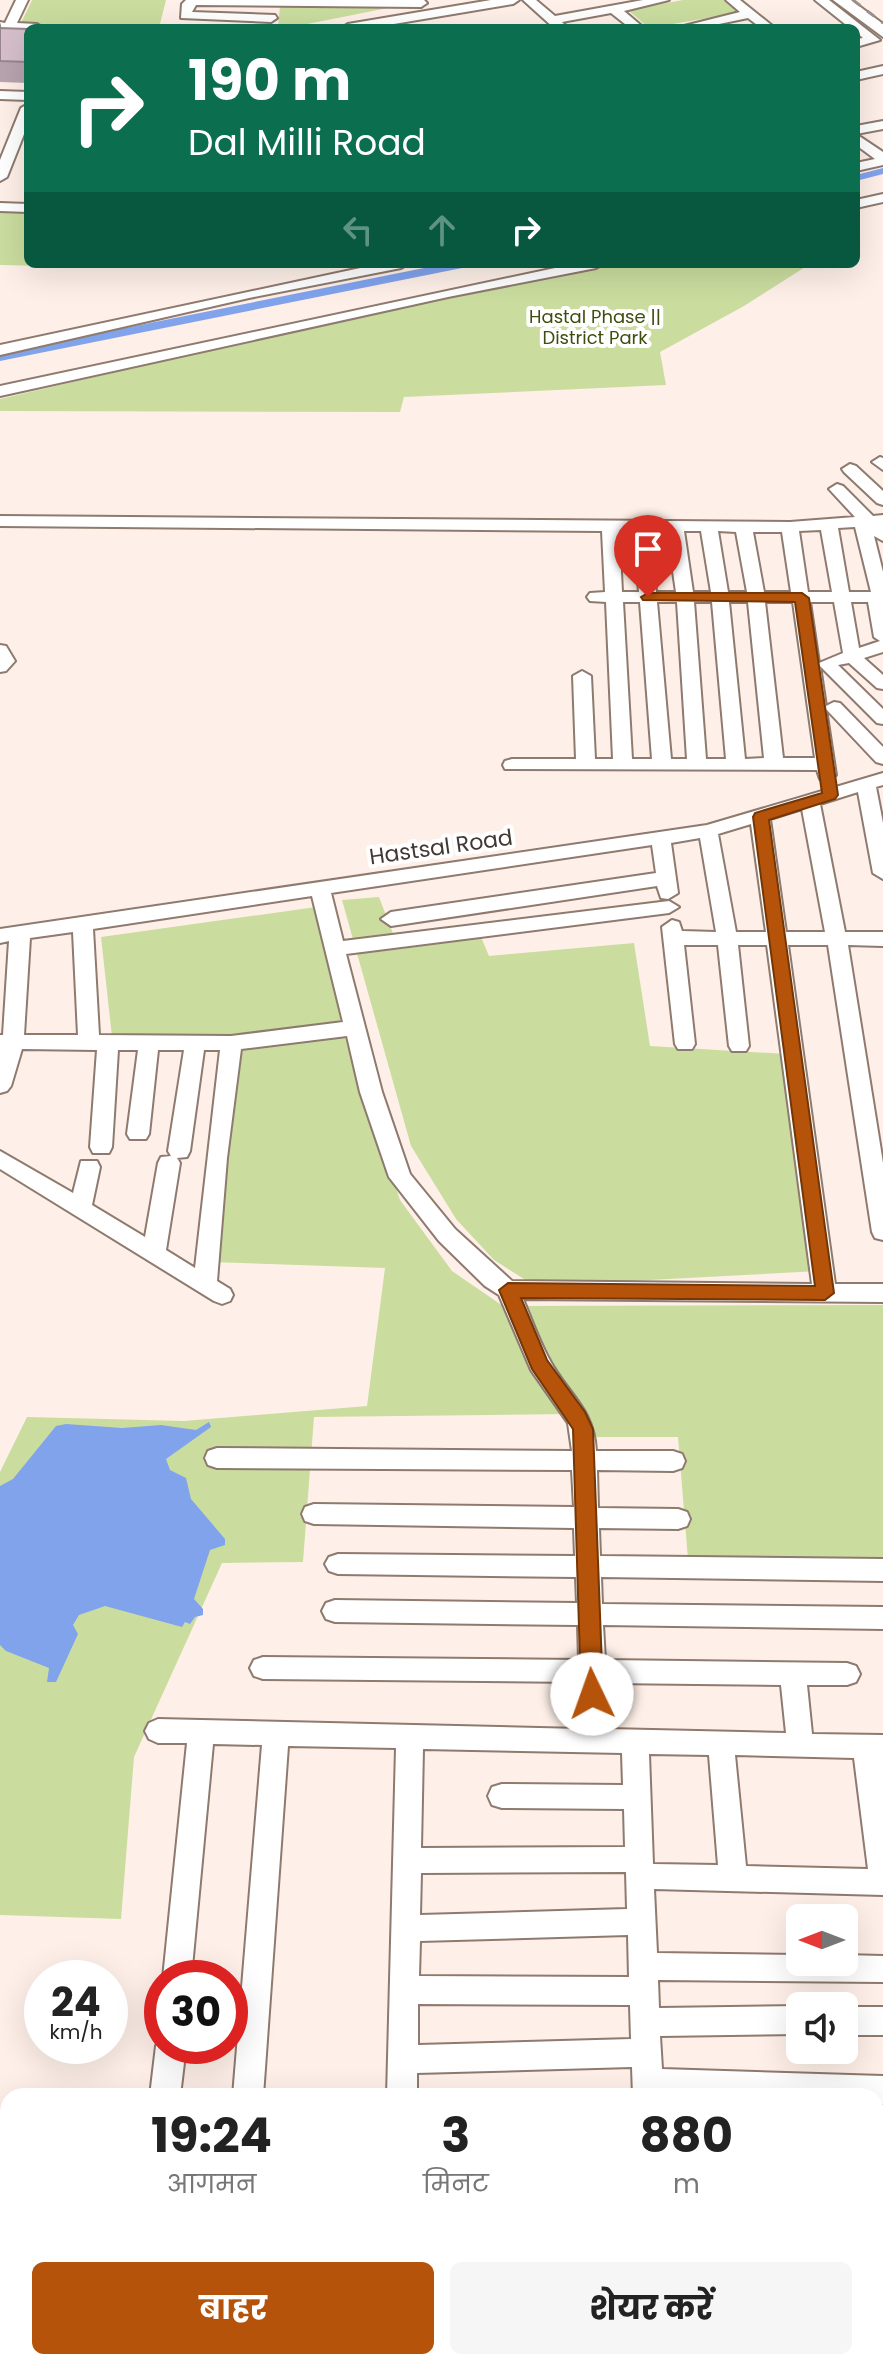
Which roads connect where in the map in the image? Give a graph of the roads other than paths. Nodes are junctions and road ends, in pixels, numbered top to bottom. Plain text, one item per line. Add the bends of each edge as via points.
1 (22, 0) edge
2 (489, 0) edge
3 (513, 0) edge
4 (529, 0) edge
5 (663, 0) edge
6 (732, 0) edge
7 (821, 0) edge
8 (841, 0) edge
9 (273, 1) edge
10 (319, 1) edge
11 (420, 5) edge
12 (615, 10) junction
13 (454, 11) junction
14 (750, 14) junction
15 (464, 21) dead end
16 (270, 23) edge
17 (345, 24) edge
18 (373, 24) edge
19 (557, 24) edge
20 (633, 24) edge
21 (705, 24) edge
22 (764, 24) edge
23 (856, 24) edge
24 (860, 26) edge
25 (24, 28) edge
26 (4, 29) edge
27 (24, 32) edge
28 (880, 40) edge
29 (860, 42) edge
30 (883, 70) edge
31 (860, 75) edge
32 (0, 95) edge
33 (24, 96) edge
34 (24, 113) edge
35 (883, 125) edge
36 (860, 129) edge
37 (860, 141) edge
38 (883, 159) edge
39 (4, 160) edge
40 (860, 164) edge
41 (0, 177) edge
42 (883, 198) edge
43 (860, 203) edge
44 (0, 207) edge
45 (24, 208) edge
46 (381, 268) edge
47 (576, 268) edge
48 (1, 345) edge
49 (0, 391) edge
50 (850, 469) dead end
51 (837, 489) dead end
52 (883, 500) edge
53 (0, 521) edge
54 (872, 522) edge
55 (829, 525) junction
56 (610, 526) junction
57 (642, 526) junction
58 (675, 527) junction
59 (709, 527) junction
60 (744, 527) junction
61 (790, 527) junction
62 (883, 536) edge
63 (605, 597) junction
64 (648, 597) junction
65 (685, 597) junction
66 (720, 597) junction
67 (756, 597) junction
68 (841, 597) junction
69 (880, 597) edge
70 (802, 598) junction
71 (883, 637) edge
72 (883, 646) edge
73 (0, 650) edge
74 (852, 656) junction
75 (820, 666) junction
76 (0, 667) edge
77 (582, 676) dead end
78 (883, 684) edge
79 (834, 707) dead end
80 (883, 719) edge
81 (883, 758) edge
82 (697, 764) junction
83 (736, 764) junction
84 (774, 764) junction
85 (825, 764) junction
86 (512, 765) dead end
87 (586, 765) junction
88 (623, 765) junction
89 (662, 765) junction
90 (883, 765) edge
91 (875, 782) edge
92 (823, 795) junction
93 (878, 816) edge
94 (760, 817) junction
95 (708, 831) junction
96 (661, 839) junction
97 (881, 848) edge
98 (883, 870) edge
99 (666, 878) junction
100 (320, 888) junction
101 (669, 907) junction
102 (391, 919) dead end
103 (83, 923) junction
104 (10, 935) edge
105 (674, 938) junction
106 (727, 939) junction
107 (779, 939) junction
108 (837, 939) junction
109 (883, 939) edge
110 (336, 948) junction
111 (354, 1028) junction
112 (98, 1041) junction
113 (149, 1041) junction
114 (7, 1042) edge
115 (195, 1043) junction
116 (231, 1043) junction
117 (685, 1044) dead end
118 (739, 1046) dead end
119 (0, 1086) edge
120 (138, 1134) dead end
121 (101, 1147) dead end
122 (0, 1159) edge
123 (89, 1167) dead end
124 (81, 1207) junction
125 (883, 1232) edge
126 (154, 1253) junction
127 (508, 1290) junction
128 (825, 1293) junction
129 (883, 1293) edge
130 (217, 1458) dead end
131 (585, 1460) junction
132 (673, 1461) dead end
133 (314, 1514) dead end
134 (586, 1516) junction
135 (678, 1519) dead end
136 (338, 1564) dead end
137 (587, 1564) junction
138 (883, 1570) edge
139 (335, 1611) dead end
140 (588, 1613) junction
141 (883, 1618) edge
142 (263, 1668) dead end
143 (591, 1671) junction
144 (793, 1673) junction
145 (847, 1674) dead end
146 (158, 1731) dead end
147 (201, 1733) junction
148 (276, 1735) junction
149 (410, 1738) junction
150 (595, 1740) junction
151 (635, 1740) junction
152 (721, 1743) junction
153 (800, 1745) junction
154 (874, 1747) edge
155 (502, 1796) dead end
156 (638, 1797) junction
157 (407, 1861) junction
158 (640, 1867) junction
159 (733, 1878) junction
160 (883, 1882) edge
161 (643, 1922) junction
162 (405, 1928) junction
163 (179, 1960) edge
164 (883, 1969) edge
165 (645, 1978) junction
166 (404, 1990) junction
167 (786, 2020) edge
168 (858, 2021) edge
169 (883, 2021) edge
170 (646, 2022) junction
171 (647, 2053) junction
172 (403, 2059) junction
173 (169, 2064) edge
174 (166, 2088) edge
175 (249, 2088) edge
176 (402, 2088) edge
177 (648, 2088) edge

1 - 26 street
2 - 11 street
3 - 13 street
4 - 19 street
5 - 12 street
6 - 14 street
7 - 23 street
8 - 28 main road
9 - 10 street
9 - 16 street
9 - 16 street via 194,1 185,15
10 - 11 street
11 - 17 street
12 - 19 street
12 - 20 street
13 - 15 street
13 - 18 street
14 - 21 street
14 - 22 street
24 - 28 street
25 - 26 street
26 - 27 street
28 - 29 street
30 - 31 street
32 - 33 street
34 - 39 street
35 - 36 street
37 - 38 street
38 - 40 street
39 - 41 street
42 - 43 street
44 - 45 street
46 - 48 street
47 - 49 street
50 - 52 street
51 - 54 street
53 - 56 street
54 - 55 street
54 - 62 street
54 - 69 street
55 - 61 street
55 - 68 street
56 - 57 street
56 - 63 street
57 - 58 street
57 - 64 street
58 - 59 street
58 - 65 street
59 - 60 street
59 - 66 street
60 - 61 street
60 - 67 street
61 - 70 street
63 - 64 street
63 - 88 street
64 - 65 street
64 - 89 street
65 - 66 street
65 - 82 street
66 - 67 street
66 - 83 street
67 - 70 street
67 - 84 street
68 - 69 street
68 - 70 street
68 - 74 street
69 - 71 street
70 - 75 street
72 - 74 street
73 - 76 street via 6,661
74 - 75 street
74 - 78 street
75 - 80 street
75 - 85 street
77 - 87 street
79 - 81 street
82 - 83 street
82 - 89 street
83 - 84 street
84 - 85 street
85 - 92 street
86 - 87 street
87 - 88 street
88 - 89 street
90 - 92 street
91 - 92 street, Hastsal Road
91 - 93 street
92 - 94 street, Hastsal Road
92 - 108 street
93 - 97 street
94 - 95 street, Hastsal Road
94 - 107 street
95 - 96 street, Hastsal Road
95 - 106 street
96 - 99 street
96 - 100 street, Hastsal Road
97 - 98 street
99 - 101 street
99 - 102 street
100 - 103 street, Hastsal Road
100 - 110 street
101 - 105 street
101 - 110 street
103 - 104 street, Hastsal Road
103 - 112 street
104 - 114 street
105 - 106 street
105 - 117 street
106 - 107 street
106 - 118 street
107 - 108 street
107 - 128 street
108 - 109 street
108 - 125 street
110 - 111 street
111 - 116 street
111 - 127 street via 400,1177 447,1235
112 - 113 street
112 - 114 street
112 - 121 street
113 - 115 street
113 - 120 street
114 - 119 street
115 - 116 street
115 - 126 street
116 - 126 street via 216,1158 213,1289
122 - 124 street
123 - 124 street
124 - 126 street
127 - 128 street
127 - 131 street via 539,1364 583,1429
128 - 129 street
130 - 131 street
131 - 132 street
131 - 134 street
133 - 134 street
134 - 135 street
134 - 137 street
136 - 137 street
137 - 138 street via 680,1570
137 - 140 street
139 - 140 street
140 - 141 street
140 - 143 street
142 - 143 street
143 - 144 street
143 - 150 street
144 - 145 street
144 - 153 street
146 - 147 street
147 - 148 street
147 - 163 street
148 - 149 street
148 - 175 street
149 - 150 street
149 - 157 street
150 - 151 street
151 - 152 street
151 - 156 street
152 - 153 street
152 - 159 street
153 - 154 street
154 - 160 street
155 - 156 street
156 - 158 street
157 - 158 street
157 - 162 street
158 - 159 street
158 - 161 street
159 - 160 street
161 - 162 street
161 - 165 street
162 - 166 street
164 - 165 street
165 - 166 street
165 - 170 street
166 - 172 street
167 - 170 street
168 - 169 street
170 - 171 street
171 - 172 street
171 - 177 street
172 - 176 street
173 - 174 street

